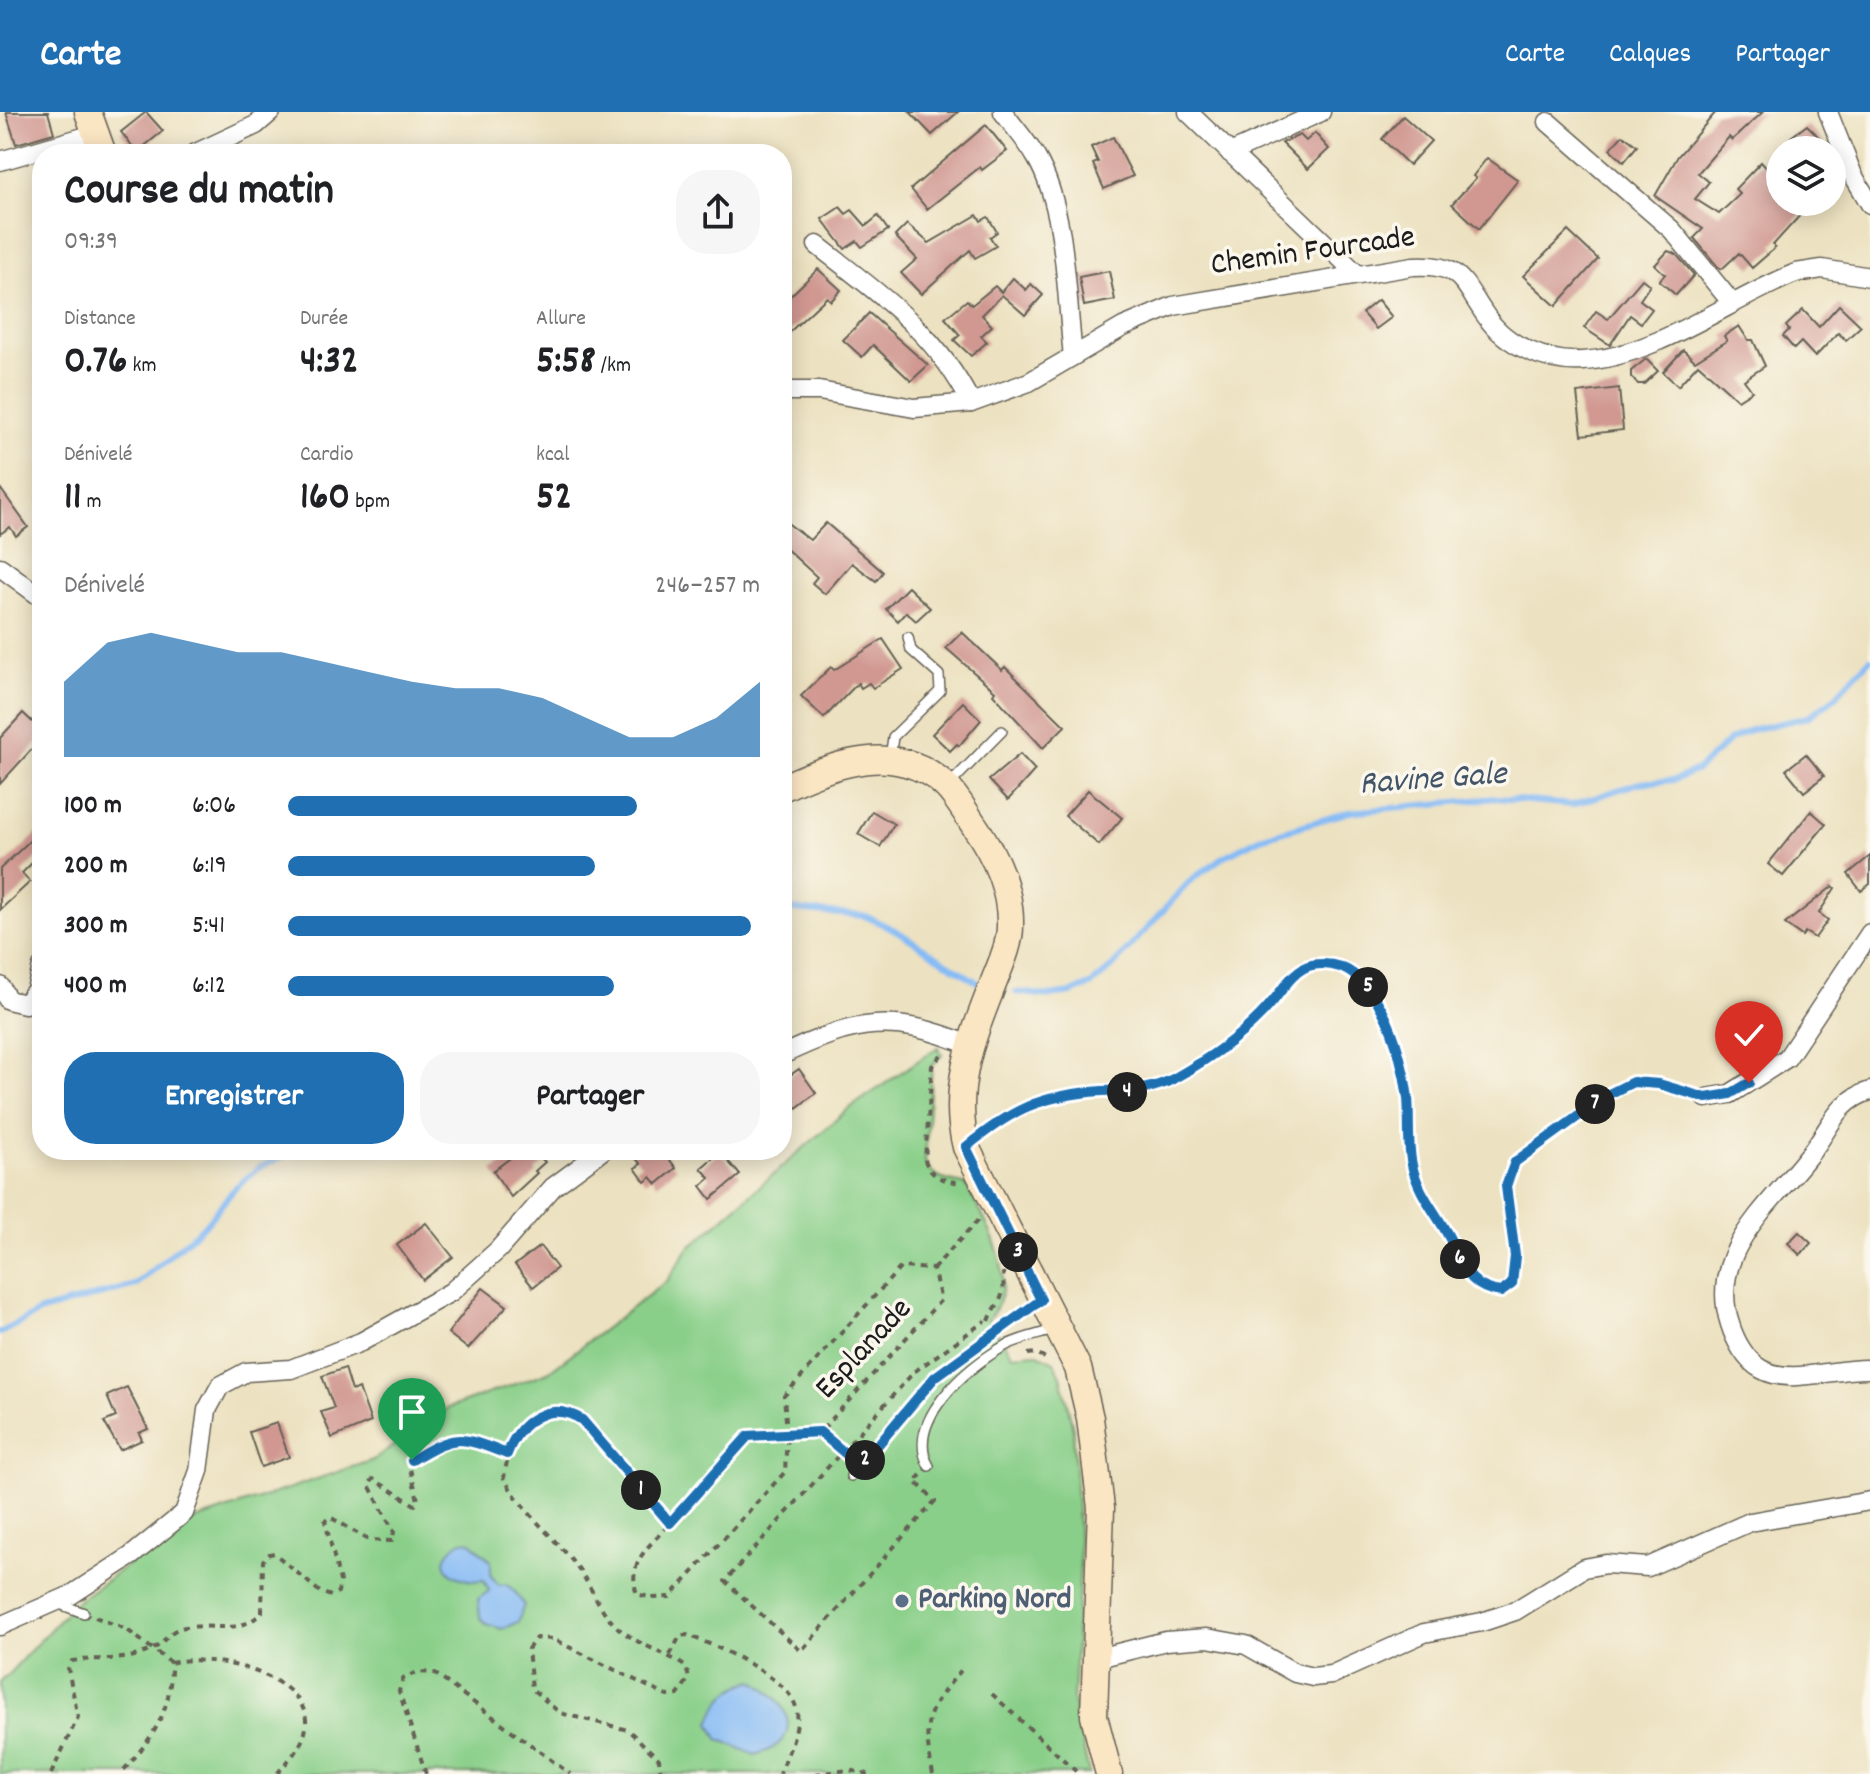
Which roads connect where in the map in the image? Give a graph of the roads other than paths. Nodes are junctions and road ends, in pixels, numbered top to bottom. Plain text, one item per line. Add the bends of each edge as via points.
1 (271, 112) edge
2 (1003, 112) edge
3 (1188, 112) edge
4 (1321, 112) edge
5 (1828, 112) edge
6 (1548, 122) dead end
7 (95, 133) edge
8 (58, 144) edge
9 (215, 144) edge
10 (32, 152) edge
11 (1230, 153) junction
12 (0, 161) edge
13 (1870, 204) edge
14 (817, 245) dead end
15 (1358, 275) junction
16 (1870, 277) edge
17 (1732, 303) junction
18 (1073, 356) junction
19 (792, 391) edge
20 (971, 403) junction
21 (0, 567) edge
22 (32, 591) edge
23 (908, 637) dead end
24 (1002, 731) dead end
25 (890, 759) junction
26 (792, 784) edge
27 (947, 787) junction
28 (1870, 933) edge
29 (0, 986) edge
30 (32, 995) edge
31 (969, 1045) junction
32 (792, 1050) edge
33 (1870, 1091) edge
34 (1706, 1098) road end
35 (589, 1160) edge
36 (1041, 1300) junction
37 (1056, 1329) junction
38 (1870, 1369) edge
39 (929, 1466) road end
40 (851, 1476) dead end
41 (1870, 1501) edge
42 (57, 1603) junction
43 (84, 1613) road end
44 (0, 1626) edge
45 (1094, 1659) junction
46 (1109, 1774) edge

1 - 9 street
2 - 18 street via 1037,159 1051,195
3 - 11 street
4 - 11 street
5 - 13 street
6 - 17 street via 1672,230
7 - 8 street
10 - 12 street
11 - 15 street
14 - 20 street via 924,332
15 - 17 street, Chemin Fourcade via 1426,265 1447,268 1472,290 1497,329 1555,360 1609,358
15 - 18 street, Chemin Fourcade via 1173,306
16 - 17 street, Chemin Fourcade via 1807,271
18 - 20 street, Chemin Fourcade via 1029,382
19 - 20 street, Chemin Fourcade via 914,408
21 - 22 street
23 - 25 lane via 911,650 939,675 940,691 893,737
24 - 27 lane
25 - 26 main road via 842,764
25 - 27 main road via 928,772
27 - 31 main road via 986,842 1006,886 1011,928
28 - 34 street via 1787,1058 1730,1094
29 - 30 street via 8,1000 25,1004
31 - 32 street via 900,1024 864,1024
31 - 36 main road via 960,1089 966,1147
33 - 38 street via 1842,1106 1814,1150 1740,1239 1727,1274 1724,1307 1735,1341 1758,1368 1783,1374
35 - 42 street via 553,1187 498,1250 451,1292 361,1342 291,1369 246,1372 220,1386 207,1410 199,1471 184,1513 131,1556
36 - 37 main road
36 - 40 lane via 935,1377
37 - 39 lane via 1001,1348 956,1383 928,1419 921,1440
37 - 45 main road via 1078,1368 1096,1454 1101,1508
41 - 45 street via 1750,1522 1648,1567 1584,1568 1515,1611 1424,1633 1331,1675 1295,1673 1246,1645 1207,1638 1166,1641
42 - 43 lane
42 - 44 street
45 - 46 main road via 1094,1716

